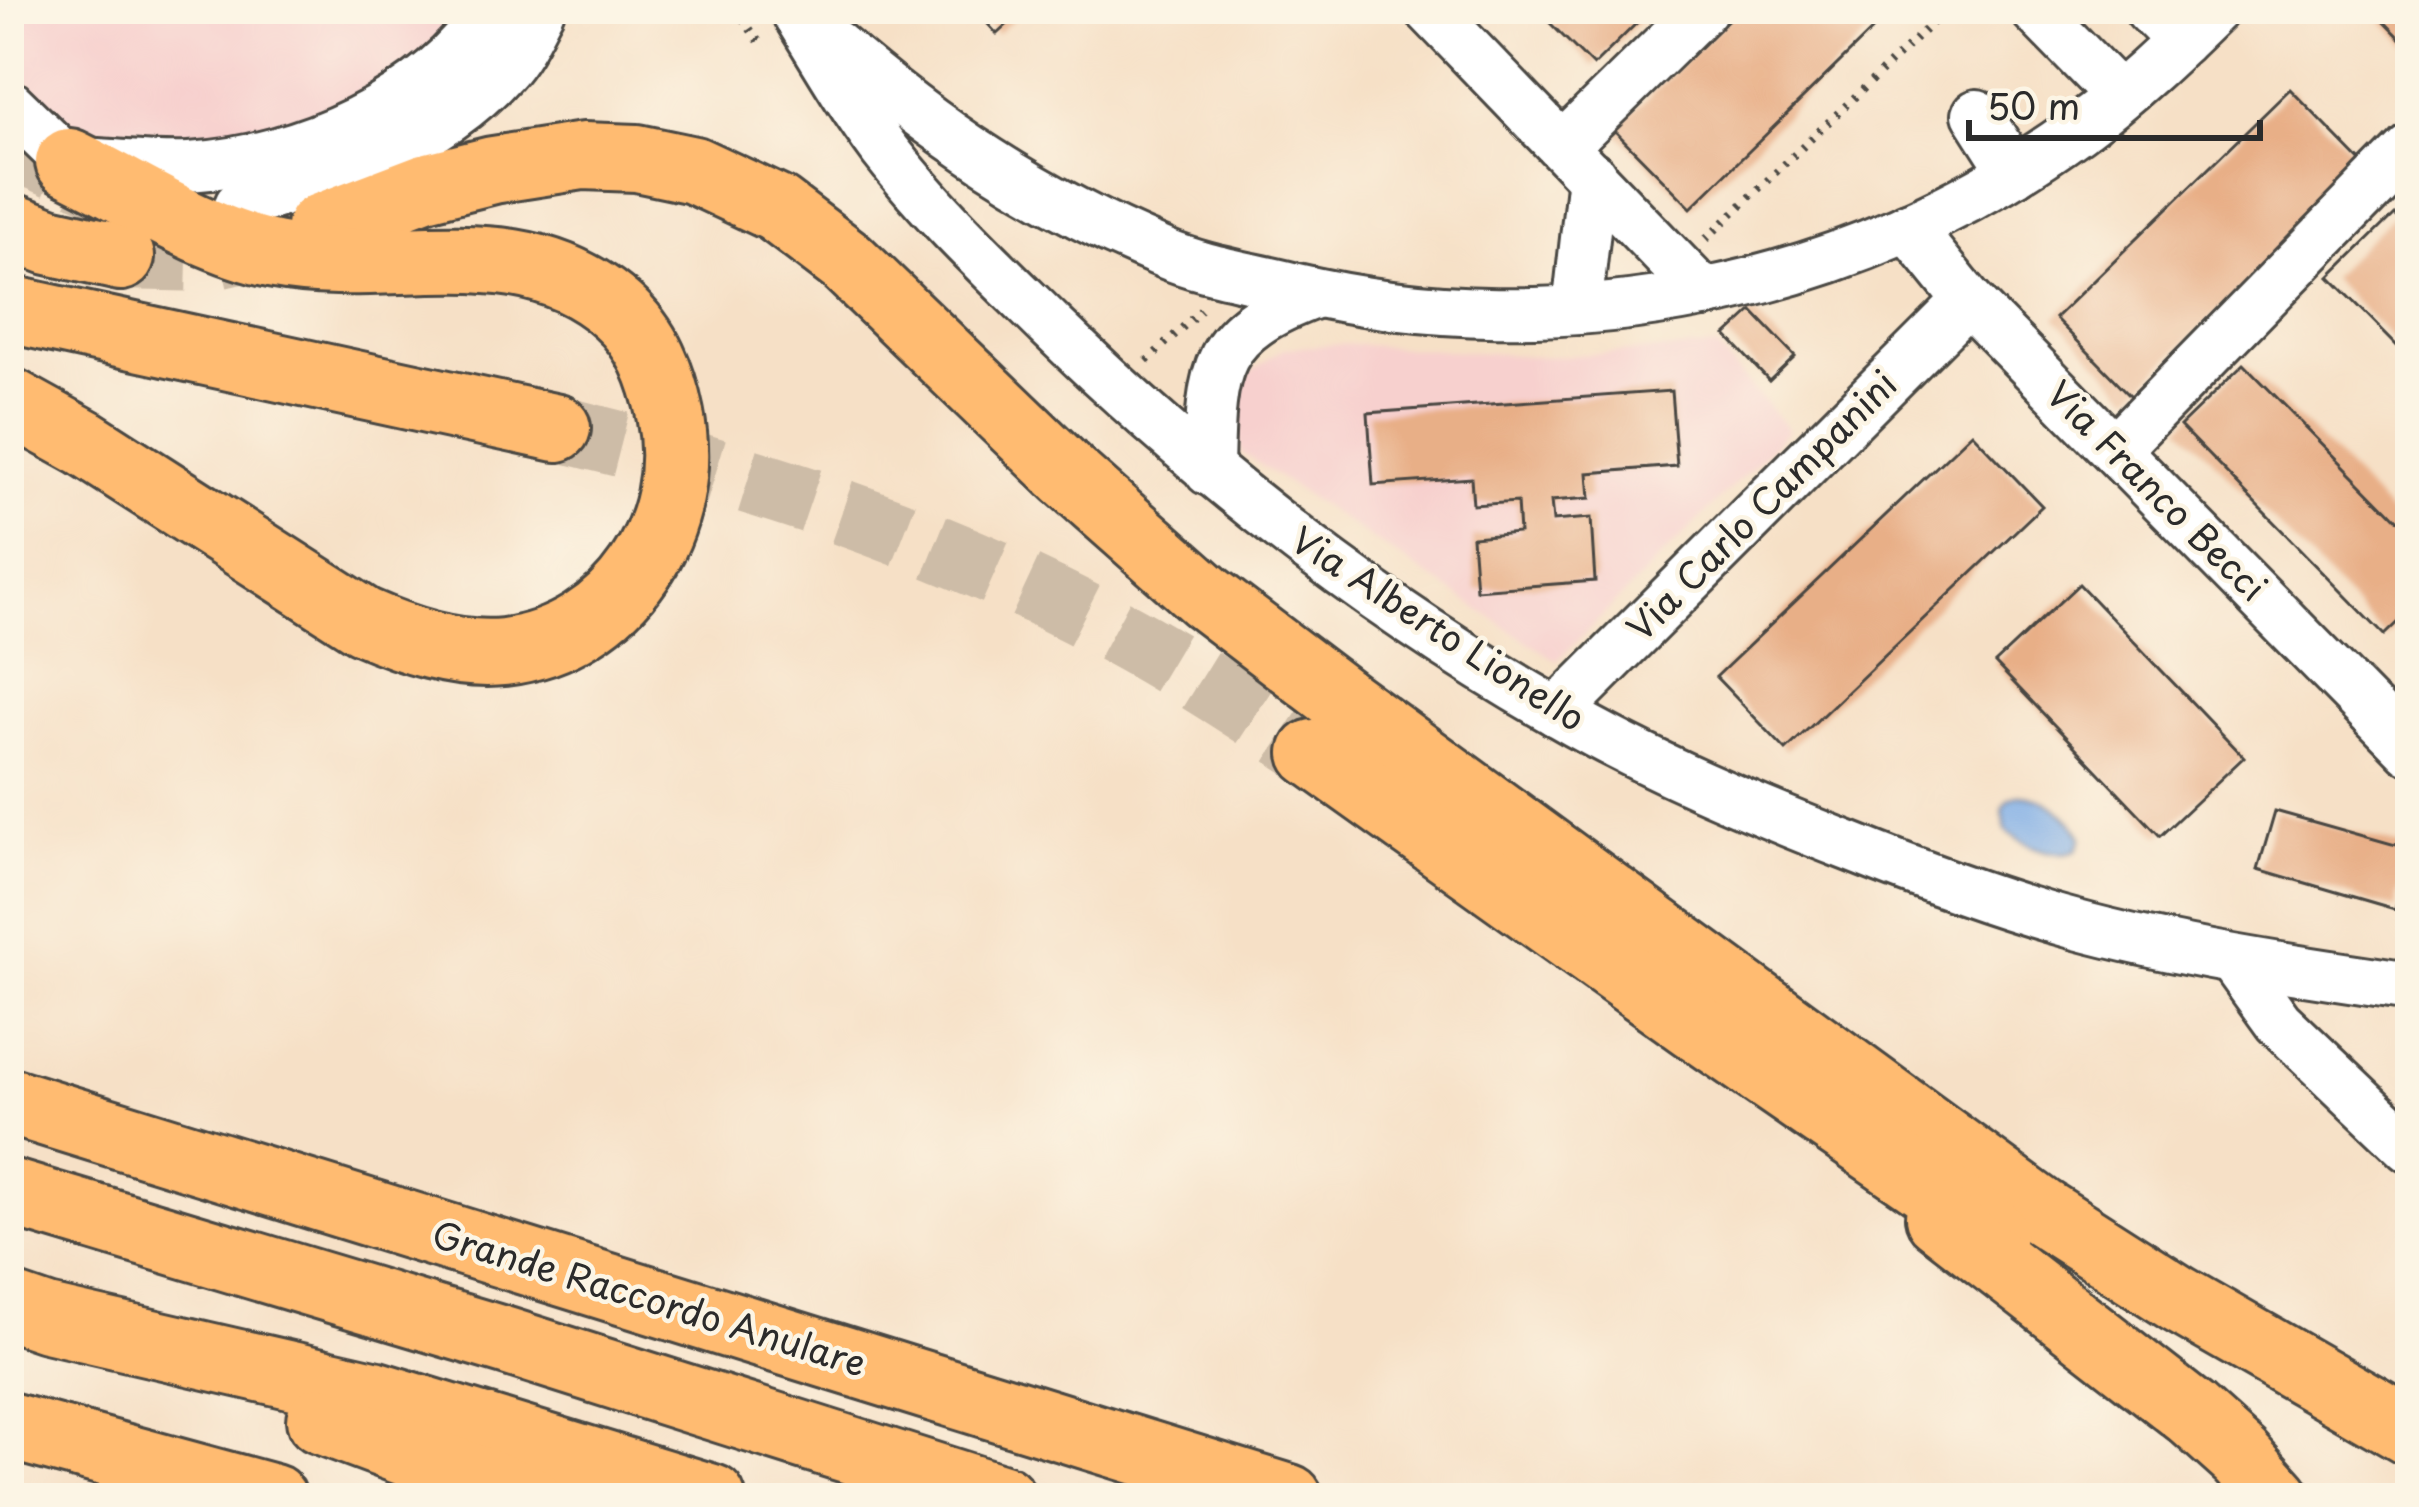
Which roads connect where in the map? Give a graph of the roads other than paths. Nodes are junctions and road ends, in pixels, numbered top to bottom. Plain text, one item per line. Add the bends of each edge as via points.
1 (490, 9) edge
2 (540, 9) edge
3 (794, 9) edge
4 (1429, 9) edge
5 (1703, 9) edge
6 (2034, 9) edge
7 (2181, 20) edge
8 (2119, 96) junction
9 (9, 104) edge
10 (1977, 114) dead end
11 (2410, 148) edge
12 (1578, 160) junction
13 (69, 162) junction
14 (2014, 172) junction
15 (239, 205) tunnel mouth
16 (9, 226) edge
17 (320, 227) tunnel mouth
18 (1908, 227) junction
19 (121, 257) tunnel mouth
20 (1703, 292) junction
21 (1317, 293) junction
22 (1968, 301) junction
23 (9, 309) edge
24 (1576, 310) junction
25 (9, 401) edge
26 (557, 428) tunnel mouth
27 (2116, 448) junction
28 (1209, 471) junction
29 (1557, 712) junction
30 (2410, 750) edge
31 (1313, 753) tunnel mouth
32 (2234, 961) junction
33 (2410, 987) edge
34 (1694, 1024) junction
35 (9, 1091) edge
36 (9, 1101) edge
37 (131, 1139) junction
38 (2410, 1148) edge
39 (9, 1192) edge
40 (28, 1312) edge
41 (9, 1426) edge
42 (2410, 1432) edge
43 (2410, 1474) edge
44 (273, 1498) edge
45 (528, 1498) edge
46 (712, 1498) edge
47 (1002, 1498) edge
48 (1289, 1498) edge
49 (2277, 1498) edge

1 - 13 street via 433,74 316,137 206,165
2 - 15 street via 500,75 430,129
3 - 21 street via 897,99 992,167 1074,212 1163,254
3 - 28 street, Via Alberto Lionello via 870,129 951,227
4 - 12 street
5 - 12 street
6 - 8 street
7 - 8 street
8 - 14 street
9 - 13 street
10 - 14 street
11 - 27 street
12 - 20 street
12 - 24 street
13 - 25 highway via 219,237 272,254 493,258 593,294 633,328 662,382 676,451 670,510 631,580 581,625 521,649 448,649 363,621
14 - 18 street
16 - 19 highway
17 - 42 highway via 441,183 583,156 694,170 777,208 847,262 1206,597 1347,704 2039,1210
18 - 20 street via 1804,268
18 - 22 street, Via Franco Becci
20 - 24 street
21 - 24 street via 1403,308
21 - 28 street via 1256,321 1222,357 1211,394
22 - 27 street, Via Franco Becci
22 - 29 street, Via Carlo Campanini
23 - 26 highway
27 - 30 street, Via Franco Becci
28 - 29 street, Via Alberto Lionello via 1340,572
29 - 32 street, Via Alberto Lionello via 1746,805 1892,864 2072,924
31 - 34 highway
32 - 33 street, Via Alberto Lionello
32 - 38 street via 2278,1022
34 - 43 highway via 2069,1280
34 - 49 highway via 2191,1414
35 - 37 street
36 - 37 highway, Grande Raccordo Anulare
37 - 48 highway, Grande Raccordo Anulare
39 - 47 highway
40 - 45 highway
40 - 46 highway via 332,1383
41 - 44 highway

